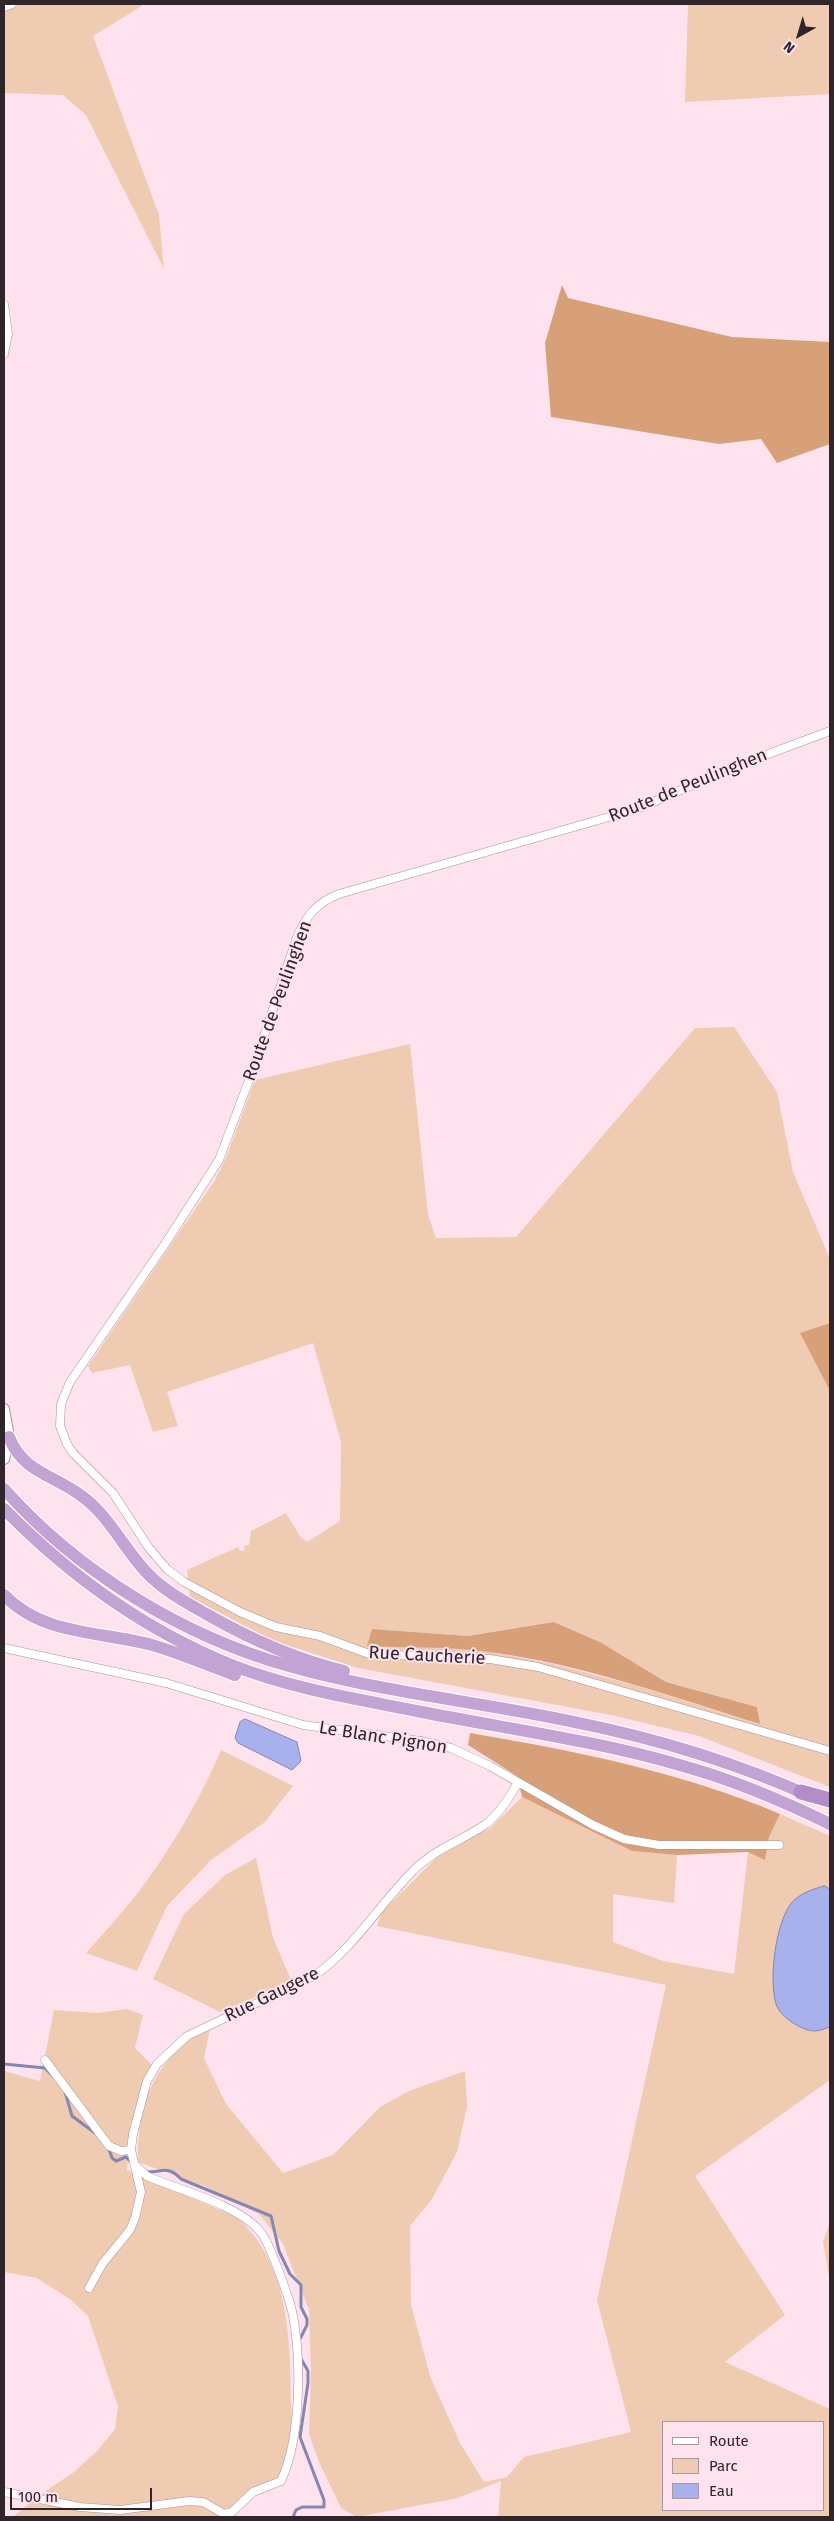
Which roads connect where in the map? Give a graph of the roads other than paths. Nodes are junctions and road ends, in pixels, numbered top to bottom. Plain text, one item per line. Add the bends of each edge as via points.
1 (12, 4) edge
2 (4, 7) edge
3 (4, 304) edge
4 (4, 354) edge
5 (830, 731) edge
6 (70, 1382) joint
7 (4, 1409) edge
8 (9, 1437) junction
9 (4, 1459) edge
10 (6, 1492) edge
11 (4, 1509) edge
12 (4, 1595) edge
13 (4, 1648) edge
14 (472, 1704) junction
15 (473, 1722) junction
16 (830, 1751) edge
17 (518, 1782) junction
18 (801, 1792) junction
19 (830, 1800) edge
20 (830, 1805) edge
21 (830, 1824) edge
22 (778, 1845) dead end
23 (45, 2060) dead end
24 (131, 2150) junction
25 (135, 2165) junction
26 (89, 2288) dead end
27 (4, 2492) edge

1 - 2 street
3 - 4 street via 8,334
5 - 6 street, Route de Peulinghen via 736,766 637,809 339,894 315,908 296,940 219,1160
6 - 16 street, Rue Caucherie via 61,1404 60,1426 67,1444 113,1493 149,1548 167,1569 184,1582 240,1612 276,1627 320,1636 369,1654 490,1659 538,1667
7 - 8 street
8 - 9 street
8 - 14 highway via 24,1462 91,1504 108,1521 140,1566 186,1603 255,1641 290,1656
10 - 14 highway via 63,1546 100,1575 158,1610 220,1640 256,1656 305,1670
11 - 15 highway via 50,1554 106,1598 212,1657 286,1683
12 - 15 highway via 27,1614 50,1624 152,1645 273,1688 346,1704
13 - 17 street, Le Blanc Pignon via 172,1684 303,1725 437,1744 468,1755
14 - 18 highway via 576,1722 647,1739
15 - 21 highway via 607,1747 686,1766 771,1797
17 - 22 street, Le Blanc Pignon via 593,1825 632,1841 659,1845
17 - 24 street, Rue Gaugere via 485,1824 439,1850 413,1871 349,1947 326,1968 187,2036 165,2055 147,2081
18 - 19 highway
18 - 20 highway
23 - 24 street via 109,2146 120,2152
24 - 25 street, Rue Gaugere
25 - 26 street, Rue Gaugere via 141,2192 136,2218 102,2263
25 - 27 street via 147,2176 242,2215 261,2231 285,2286 292,2312 297,2410 287,2469 281,2481 253,2492 232,2512 224,2514 204,2502 120,2510 80,2507

